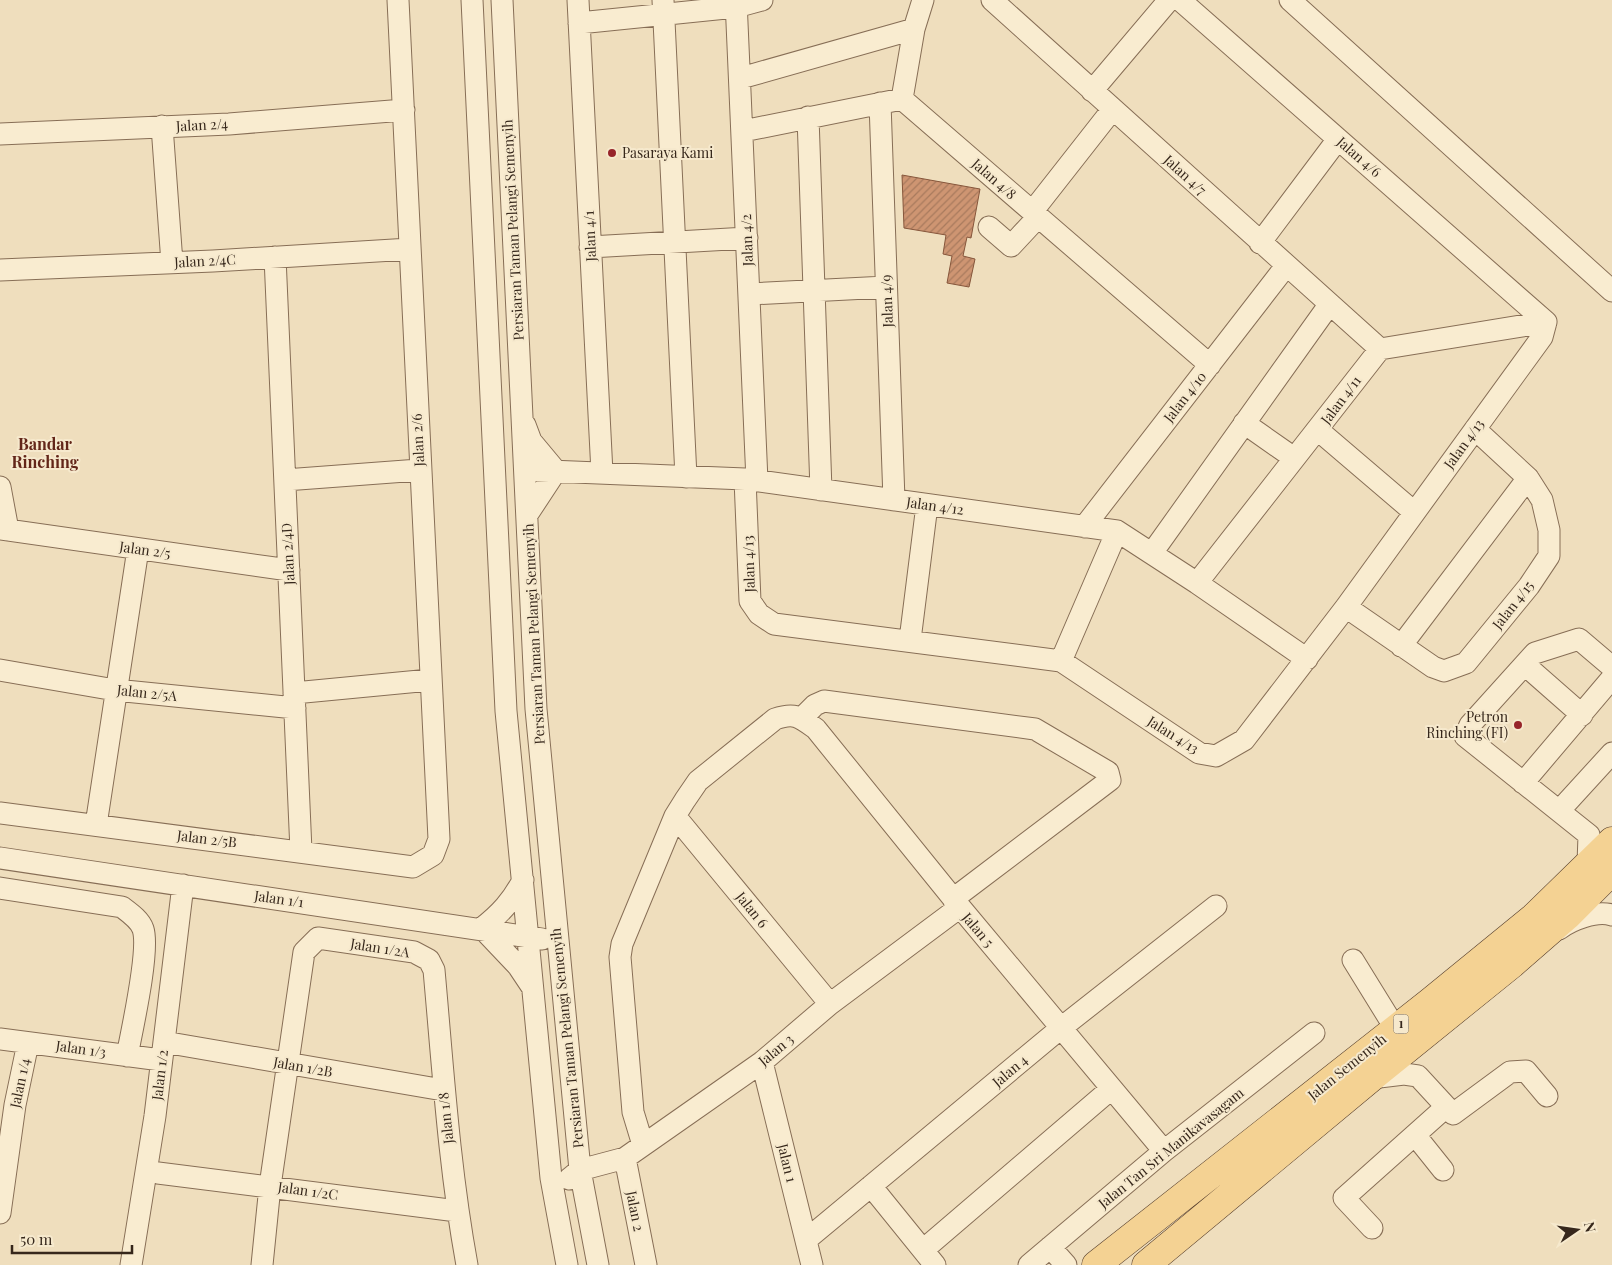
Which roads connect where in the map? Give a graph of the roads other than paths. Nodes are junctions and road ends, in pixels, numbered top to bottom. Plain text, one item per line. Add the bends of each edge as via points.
1 (398, 0) edge
2 (472, 0) edge
3 (502, 0) edge
4 (578, 0) edge
5 (762, 0) edge
6 (923, 0) edge
7 (992, 0) edge
8 (1169, 0) edge
9 (1180, 0) edge
10 (1290, 0) edge
11 (736, 4) edge
12 (664, 7) edge
13 (579, 23) junction
14 (914, 29) junction
15 (741, 78) junction
16 (1092, 91) junction
17 (902, 99) junction
18 (880, 103) junction
19 (404, 110) junction
20 (1112, 110) junction
21 (808, 118) junction
22 (162, 126) junction
23 (743, 131) junction
24 (0, 134) edge
25 (1338, 139) junction
26 (1035, 214) junction
27 (989, 227) dead end
28 (747, 238) junction
29 (675, 242) junction
30 (1260, 243) junction
31 (590, 246) junction
32 (410, 249) junction
33 (275, 257) junction
34 (172, 263) junction
35 (1286, 266) junction
36 (0, 270) edge
37 (886, 287) junction
38 (814, 291) junction
39 (1612, 291) edge
40 (750, 294) junction
41 (1329, 306) junction
42 (1542, 318) junction
43 (1380, 349) junction
44 (1210, 365) junction
45 (522, 417) junction
46 (1244, 423) junction
47 (492, 425) junction
48 (1475, 429) junction
49 (1318, 430) junction
50 (1294, 458) junction
51 (419, 470) junction
52 (525, 470) junction
53 (556, 471) junction
54 (602, 473) junction
55 (686, 477) junction
56 (1528, 478) junction
57 (285, 480) junction
58 (751, 480) junction
59 (0, 487) edge
60 (821, 490) junction
61 (894, 500) junction
62 (927, 505) junction
63 (497, 511) junction
64 (1414, 512) junction
65 (527, 515) junction
66 (1084, 527) junction
67 (4, 529) edge
68 (1117, 531) junction
69 (138, 549) junction
70 (1152, 553) junction
71 (289, 570) junction
72 (1197, 582) junction
73 (1346, 607) junction
74 (910, 640) junction
75 (1401, 646) junction
76 (1306, 659) junction
77 (1061, 662) junction
78 (1525, 665) junction
79 (1612, 667) edge
80 (0, 670) edge
81 (1612, 678) edge
82 (430, 680) junction
83 (115, 690) junction
84 (1606, 696) edge
85 (295, 701) junction
86 (1582, 715) junction
87 (796, 716) junction
88 (1612, 753) edge
89 (1523, 783) junction
90 (1559, 812) junction
91 (0, 813) edge
92 (675, 816) junction
93 (96, 825) junction
94 (1612, 841) edge
95 (300, 851) junction
96 (0, 858) edge
97 (413, 867) joint
98 (1600, 868) edge
99 (523, 880) junction
100 (183, 885) junction
101 (0, 888) edge
102 (956, 903) junction
103 (1216, 906) dead end
104 (1612, 915) edge
105 (482, 928) junction
106 (528, 937) junction
107 (558, 941) junction
108 (1353, 960) dead end
109 (1512, 964) junction
110 (434, 970) joint
111 (534, 990) junction
112 (830, 1004) junction
113 (1061, 1028) junction
114 (1395, 1028) junction
115 (1314, 1033) dead end
116 (1424, 1035) junction
117 (0, 1039) edge
118 (28, 1043) junction
119 (163, 1051) junction
120 (127, 1056) junction
121 (762, 1062) junction
122 (287, 1064) junction
123 (1418, 1076) junction
124 (1371, 1078) junction
125 (1112, 1089) junction
126 (443, 1090) junction
127 (1547, 1096) dead end
128 (1446, 1107) junction
129 (546, 1132) junction
130 (1415, 1135) junction
131 (643, 1145) junction
132 (1164, 1151) junction
133 (4, 1157) edge
134 (625, 1158) junction
135 (580, 1170) junction
136 (1443, 1170) dead end
137 (158, 1172) dead end
138 (270, 1186) junction
139 (871, 1186) junction
140 (556, 1207) junction
141 (457, 1211) junction
142 (0, 1213) edge
143 (1372, 1228) dead end
144 (806, 1240) junction
145 (1050, 1247) junction
146 (929, 1257) edge
147 (131, 1265) edge
148 (262, 1265) edge
149 (467, 1265) edge
150 (567, 1265) edge
151 (598, 1265) edge
152 (646, 1265) edge
153 (812, 1265) edge
154 (1029, 1265) edge
155 (1066, 1265) edge
156 (1096, 1265) edge
157 (1146, 1265) edge

1 - 19 street, Jalan 2/6
2 - 47 street, Persiaran Taman Pelangi Semenyih
3 - 45 street, Persiaran Taman Pelangi Semenyih
4 - 13 street, Jalan 4/1
5 - 11 street
6 - 14 street
7 - 16 street, Jalan 4/7
8 - 16 street
9 - 25 street, Jalan 4/6
10 - 39 street
11 - 12 street
11 - 15 street, Jalan 4/2
12 - 13 street
12 - 29 street
13 - 31 street, Jalan 4/1
14 - 15 street
14 - 17 street
15 - 23 street, Jalan 4/2
16 - 20 street, Jalan 4/7
17 - 18 street
17 - 26 street, Jalan 4/8
18 - 21 street
18 - 37 street, Jalan 4/9
19 - 22 street, Jalan 2/4
19 - 32 street, Jalan 2/6
20 - 26 street
20 - 30 street, Jalan 4/7
21 - 23 street
21 - 38 street
22 - 24 street, Jalan 2/4
22 - 34 street
23 - 28 street, Jalan 4/2
25 - 30 street
25 - 42 street, Jalan 4/6
26 - 27 street via 1011,246
26 - 44 street, Jalan 4/8
28 - 29 street
28 - 40 street, Jalan 4/2
29 - 31 street
29 - 55 street
30 - 35 street, Jalan 4/7
31 - 54 street, Jalan 4/1
32 - 33 street, Jalan 2/4C
32 - 51 street, Jalan 2/6
33 - 34 street, Jalan 2/4C
33 - 57 street, Jalan 2/4D
34 - 36 street, Jalan 2/4C
35 - 41 street, Jalan 4/7
35 - 44 street, Jalan 4/10
37 - 38 street
37 - 61 street, Jalan 4/9
38 - 40 street
38 - 60 street
40 - 58 street, Jalan 4/2
41 - 43 street, Jalan 4/7
41 - 46 street
42 - 43 street
42 - 48 street, Jalan 4/13 via 1542,337
43 - 49 street, Jalan 4/11
44 - 66 street, Jalan 4/10
45 - 52 street, Persiaran Taman Pelangi Semenyih
45 - 53 street via 532,441
46 - 50 street
46 - 70 street
47 - 52 street via 509,458
47 - 63 street, Persiaran Taman Pelangi Semenyih
48 - 56 street, Jalan 4/15
48 - 64 street, Jalan 4/13
49 - 50 street, Jalan 4/11
49 - 64 street
50 - 72 street, Jalan 4/11
51 - 57 street
51 - 82 street, Jalan 2/6
52 - 53 street, Jalan 4/12
52 - 63 street via 516,475 507,488
52 - 65 street, Persiaran Taman Pelangi Semenyih
53 - 54 street, Jalan 4/12
53 - 65 street
54 - 55 street, Jalan 4/12
55 - 58 street, Jalan 4/12
56 - 75 street
56 - 75 street, Jalan 4/15 via 1542,500 1549,530 1549,556 1529,586 1466,663 1444,671
57 - 71 street, Jalan 2/4D
58 - 60 street, Jalan 4/12
58 - 74 street, Jalan 4/13 via 750,601 759,614 774,624
59 - 67 street
60 - 61 street, Jalan 4/12
61 - 62 street, Jalan 4/12
62 - 66 street, Jalan 4/12
62 - 74 street
63 - 99 street, Persiaran Taman Pelangi Semenyih via 506,712
64 - 73 street, Jalan 4/13
65 - 107 street, Persiaran Taman Pelangi Semenyih via 536,709
66 - 68 street, Jalan 4/12
67 - 69 street, Jalan 2/5
68 - 70 street, Jalan 4/12
68 - 77 street
69 - 71 street, Jalan 2/5
69 - 83 street
70 - 72 street, Jalan 4/12
71 - 85 street, Jalan 2/4D
72 - 76 street, Jalan 4/12
73 - 75 street, Jalan 4/15
73 - 76 street, Jalan 4/13
74 - 77 street, Jalan 4/13
76 - 77 street, Jalan 4/13 via 1244,740 1216,756 1199,753
78 - 79 street via 1535,653 1579,639
78 - 86 street
78 - 89 street via 1470,724 1465,736
80 - 83 street, Jalan 2/5A
81 - 84 street
82 - 85 street, Jalan 2/5A
82 - 97 street, Jalan 2/6 via 439,839 433,855
83 - 85 street, Jalan 2/5A
83 - 93 street
84 - 86 street
85 - 95 street, Jalan 2/4D
86 - 89 street
87 - 92 street via 776,719 698,781
87 - 102 street, Jalan 5 via 816,729
87 - 102 street, Jalan 3 via 824,701 1035,728 1108,772 1110,780
88 - 90 street
89 - 90 street
90 - 98 street via 1588,835
91 - 93 street, Jalan 2/5B
92 - 112 street, Jalan 6
92 - 131 street via 621,950 634,1120
93 - 95 street, Jalan 2/5B
94 - 98 main road, Jalan Semenyih / 1
95 - 97 street, Jalan 2/5B
96 - 100 street, Jalan 1/1
98 - 109 main road, Jalan Semenyih / 1 via 1567,916
98 - 114 main road, Jalan Semenyih / 1 via 1534,916
99 - 105 street via 513,899
99 - 106 street, Persiaran Taman Pelangi Semenyih
100 - 105 street, Jalan 1/1
100 - 119 street, Jalan 1/2
101 - 120 street via 122,908 136,918 143,929 145,948
102 - 112 street, Jalan 3
102 - 113 street, Jalan 5
103 - 113 street, Jalan 4
104 - 109 street via 1605,913 1569,922
105 - 106 street, Jalan 1/1
105 - 111 street via 518,966
106 - 107 street, Jalan 1/1
106 - 111 street, Persiaran Taman Pelangi Semenyih
107 - 135 street, Persiaran Taman Pelangi Semenyih
108 - 114 street
109 - 116 main road, Jalan Semenyih / 1
110 - 122 street, Jalan 1/2A via 429,960 414,952 318,938 304,952
110 - 126 street, Jalan 1/8
111 - 129 street, Persiaran Taman Pelangi Semenyih
112 - 121 street, Jalan 3
113 - 125 street, Jalan 5
113 - 139 street, Jalan 4
114 - 156 main road, Jalan Semenyih / 1
115 - 132 street, Jalan Tan Sri Manikavasagam
116 - 123 street
116 - 124 main road, Jalan Semenyih / 1
117 - 118 street, Jalan 1/3
118 - 120 street, Jalan 1/3
118 - 133 street, Jalan 1/4
119 - 120 street, Jalan 1/3
119 - 122 street, Jalan 1/2B
119 - 147 street, Jalan 1/2
121 - 131 street, Jalan 3
121 - 144 street, Jalan 1
122 - 126 street, Jalan 1/2B
122 - 138 street
123 - 124 street via 1404,1074
123 - 128 street
124 - 157 main road, Jalan Semenyih / 1
125 - 132 street, Jalan 5
125 - 146 street
126 - 141 street, Jalan 1/8
127 - 128 street via 1526,1071 1510,1072 1453,1114
128 - 130 street
129 - 135 street via 557,1150
129 - 140 street, Persiaran Taman Pelangi Semenyih
130 - 136 street
130 - 143 street via 1344,1198
131 - 134 street, Jalan 3
132 - 145 street, Jalan Tan Sri Manikavasagam
133 - 142 street, Jalan 1/4
134 - 135 street, Jalan 3
134 - 152 street, Jalan 2
135 - 140 street via 571,1176 559,1194
135 - 151 street, Persiaran Taman Pelangi Semenyih
137 - 138 street, Jalan 1/2C
138 - 141 street, Jalan 1/2C
138 - 148 street
139 - 144 street, Jalan 4
139 - 146 street
140 - 150 street, Persiaran Taman Pelangi Semenyih
141 - 149 street, Jalan 1/8
144 - 153 street, Jalan 1
145 - 154 street, Jalan Tan Sri Manikavasagam
145 - 155 street

